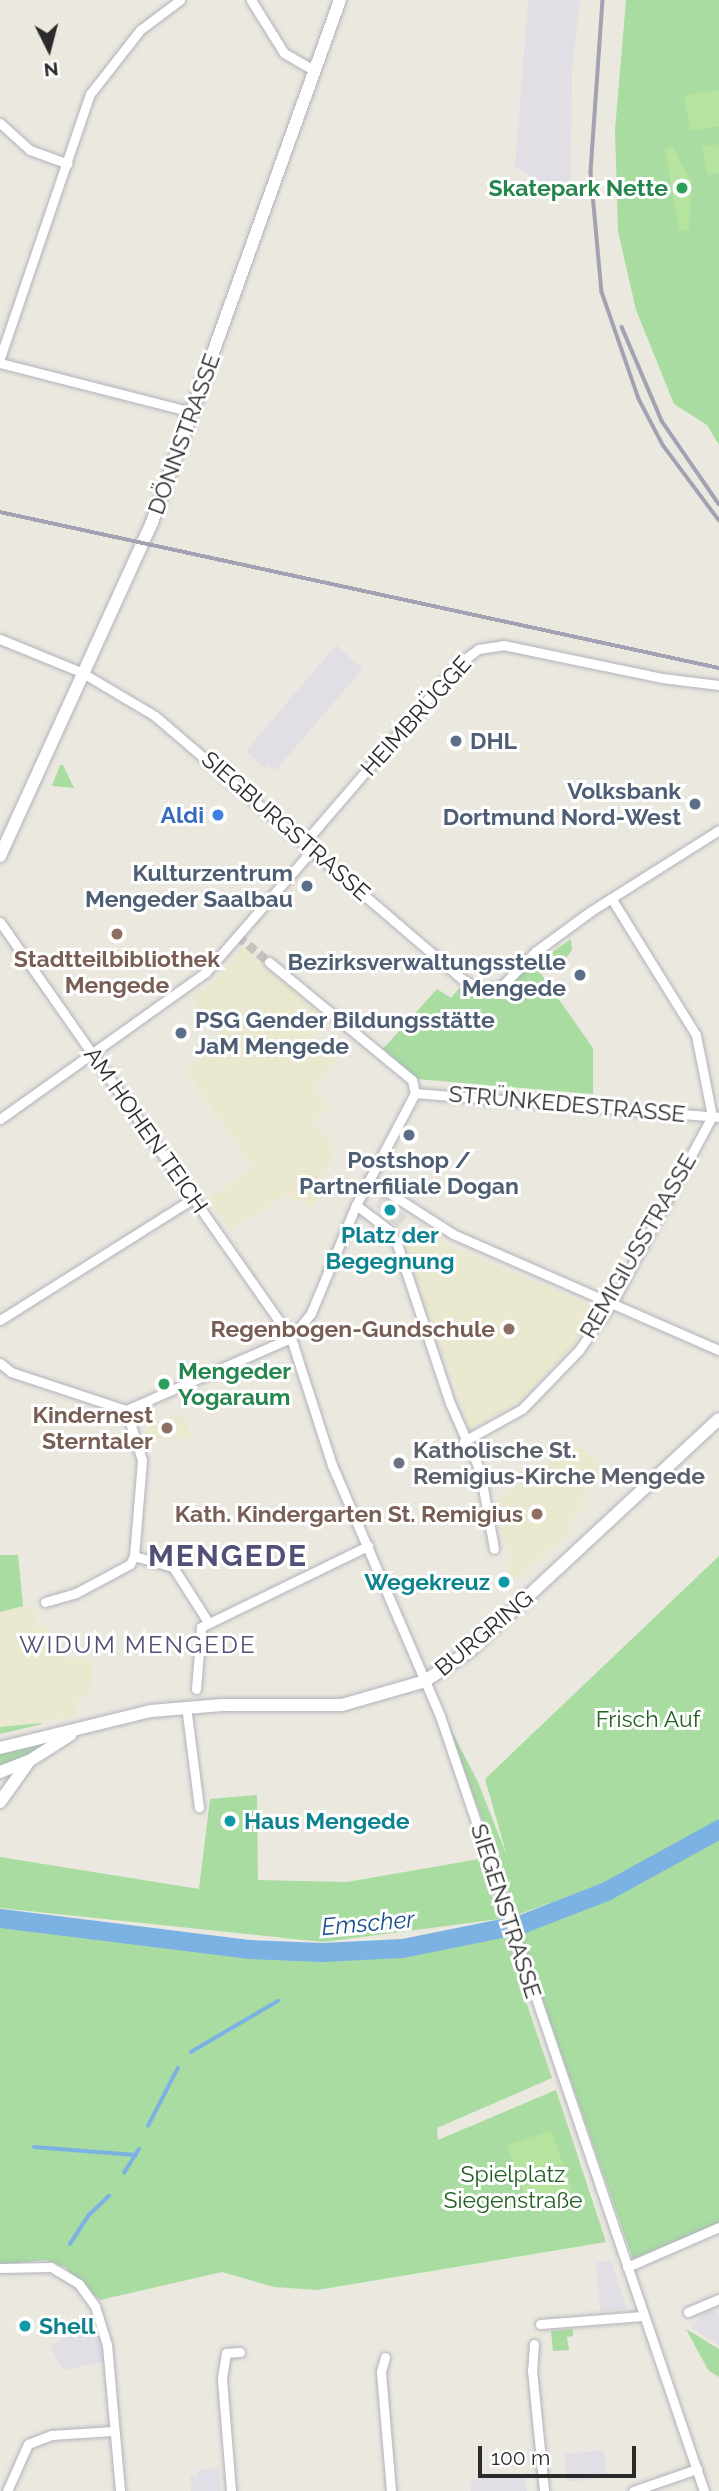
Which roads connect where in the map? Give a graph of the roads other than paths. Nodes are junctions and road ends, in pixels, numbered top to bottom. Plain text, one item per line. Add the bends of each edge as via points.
1 (180, 0) edge
2 (251, 0) edge
3 (340, 0) edge
4 (315, 71) junction
5 (0, 123) edge
6 (68, 164) junction
7 (0, 358) edge
8 (0, 363) edge
9 (192, 412) junction
10 (0, 639) edge
11 (81, 672) junction
12 (719, 685) edge
13 (719, 830) edge
14 (308, 846) junction
15 (0, 856) edge
16 (611, 898) junction
17 (0, 922) edge
18 (269, 962) tunnel mouth
19 (92, 1054) junction
20 (415, 1093) junction
21 (715, 1117) edge
22 (0, 1119) edge
23 (369, 1180) junction
24 (194, 1198) junction
25 (356, 1205) junction
26 (613, 1301) junction
27 (0, 1320) edge
28 (291, 1338) junction
29 (719, 1350) edge
30 (0, 1363) edge
31 (126, 1410) junction
32 (719, 1419) edge
33 (464, 1441) junction
34 (368, 1546) junction
35 (494, 1549) dead end
36 (134, 1556) junction
37 (45, 1602) dead end
38 (205, 1625) junction
39 (425, 1681) junction
40 (197, 1689) dead end
41 (186, 1706) junction
42 (81, 1728) junction
43 (0, 1748) edge
44 (29, 1761) junction
45 (0, 1772) edge
46 (0, 1802) edge
47 (199, 1807) dead end
48 (719, 2227) edge
49 (627, 2267) junction
50 (0, 2268) edge
51 (719, 2298) edge
52 (688, 2312) dead end
53 (643, 2316) junction
54 (540, 2324) dead end
55 (534, 2344) dead end
56 (240, 2352) dead end
57 (385, 2357) dead end
58 (113, 2431) junction
59 (696, 2469) junction
60 (7, 2491) edge
61 (120, 2491) edge
62 (231, 2491) edge
63 (391, 2491) edge
64 (544, 2491) edge
65 (633, 2491) edge
66 (704, 2491) edge

1 - 6 street via 139,30 107,66 90,94
2 - 4 street via 284,53
3 - 4 main road, DÖNNSTRASSE
4 - 9 main road, DÖNNSTRASSE
5 - 6 street via 30,149
6 - 7 street
8 - 9 street
9 - 11 main road, DÖNNSTRASSE via 138,556
10 - 11 street, SIEGBURGSTRASSE
11 - 14 street, SIEGBURGSTRASSE via 185,739
11 - 15 main road, DÖNNSTRASSE
12 - 14 street, HEIMBRÜGGE via 503,645 479,649 458,664
13 - 16 street
14 - 16 street, SIEGBURGSTRASSE via 471,987 482,990 501,987 535,952
14 - 19 street, HEIMBRÜGGE via 206,972
16 - 21 street via 696,1035
17 - 19 street, AM HOHEN TEICH
18 - 20 street via 412,1080
19 - 22 street, HEIMBRÜGGE
19 - 24 street, AM HOHEN TEICH
20 - 21 street, STRÜNKEDESTRASSE
20 - 23 street
21 - 26 street, REMIGIUSSTRASSE
23 - 25 street
23 - 26 street via 439,1227
24 - 27 street
24 - 28 street, AM HOHEN TEICH
25 - 28 street via 311,1313
25 - 33 street via 389,1230 397,1244
26 - 29 street
26 - 33 street, REMIGIUSSTRASSE via 579,1350 539,1394 522,1409
28 - 31 street
28 - 34 street, SIEGENSTRASSE via 327,1450
30 - 31 street via 18,1375
31 - 36 street via 142,1460
32 - 39 main road, BURGRING via 468,1653
33 - 35 street via 488,1501
34 - 38 street
34 - 39 street, SIEGENSTRASSE
36 - 37 street via 130,1564 76,1593
36 - 38 street via 173,1567
38 - 40 street
39 - 41 main road, BURGRING via 342,1705
39 - 49 street, SIEGENSTRASSE
41 - 42 main road, BURGRING
41 - 47 street
42 - 43 main road, BURGRING
42 - 44 main road
44 - 45 main road
44 - 46 main road
48 - 49 street
49 - 53 street, SIEGENSTRASSE
50 - 58 street via 51,2267 88,2293 107,2345
51 - 52 street
53 - 54 street
53 - 59 street, SIEGENSTRASSE
55 - 64 street via 532,2370
56 - 62 street via 226,2353 222,2378
57 - 63 street via 381,2372
58 - 60 street via 51,2435 29,2444
58 - 61 street
59 - 65 street
59 - 66 street, SIEGENSTRASSE

